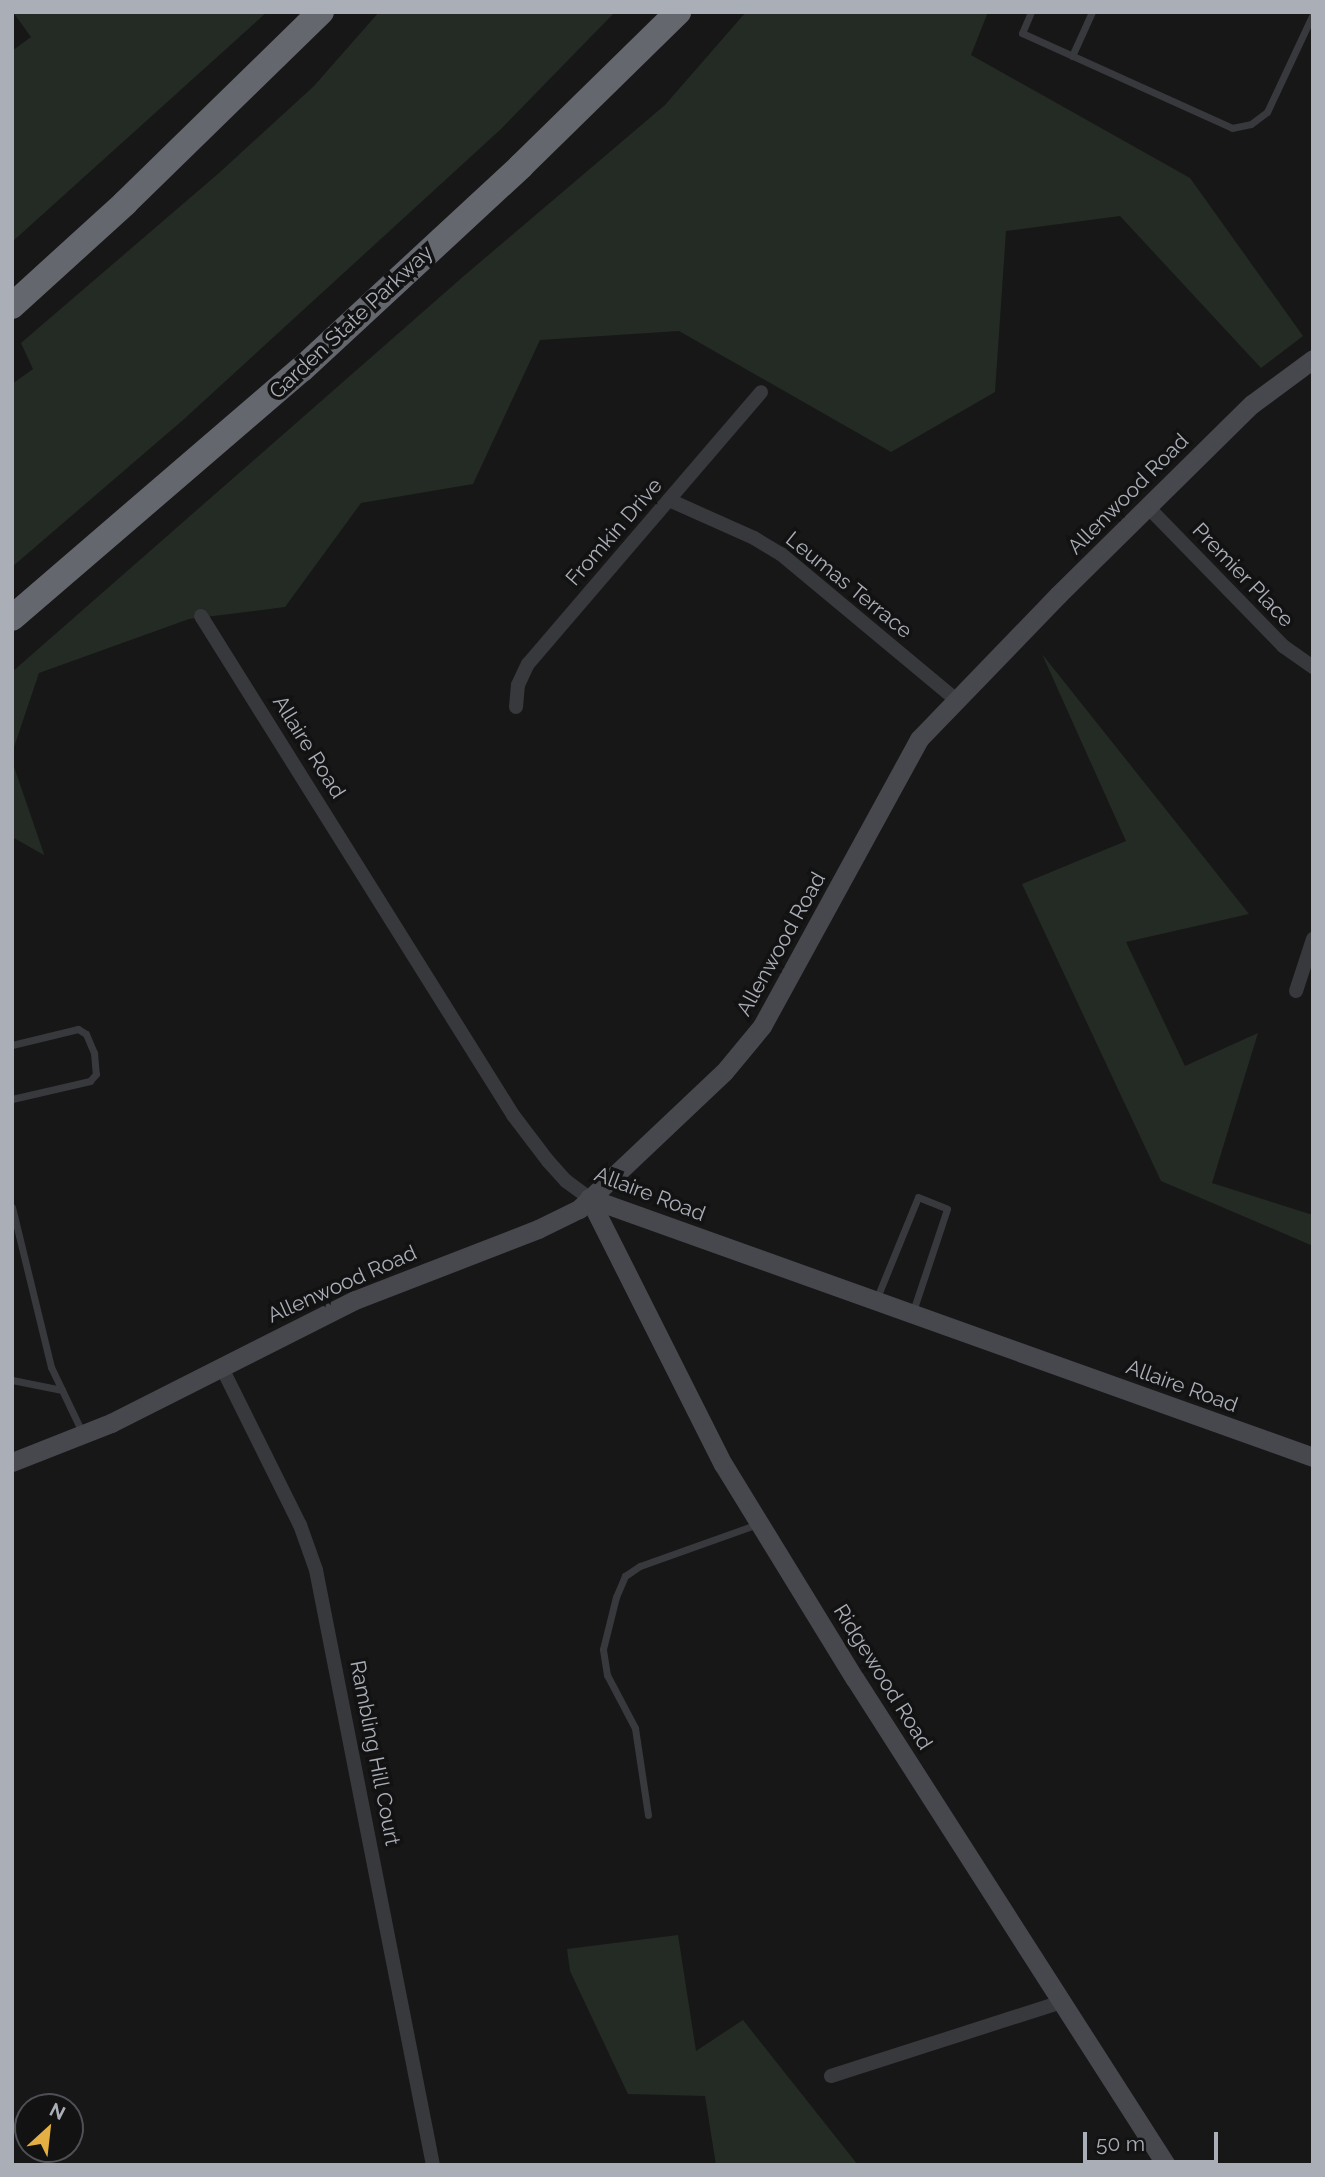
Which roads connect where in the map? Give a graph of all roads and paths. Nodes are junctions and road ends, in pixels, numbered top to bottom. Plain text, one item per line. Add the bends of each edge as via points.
1 (321, 12) edge
2 (678, 12) edge
3 (1031, 12) edge
4 (1092, 12) edge
5 (1313, 14) edge
6 (1072, 55) junction
7 (12, 306) edge
8 (1313, 359) edge
9 (761, 392) dead end
10 (669, 500) junction
11 (1148, 507) junction
12 (201, 616) dead end
13 (12, 618) edge
14 (1313, 667) edge
15 (956, 700) junction
16 (516, 707) dead end
17 (1313, 939) edge
18 (1296, 991) dead end
19 (12, 1045) edge
20 (12, 1099) edge
21 (589, 1198) junction
22 (12, 1207) edge
23 (876, 1301) junction
24 (912, 1314) junction
25 (221, 1366) junction
26 (12, 1380) edge
27 (62, 1390) junction
28 (83, 1435) junction
29 (1313, 1457) edge
30 (12, 1462) edge
31 (761, 1523) junction
32 (648, 1815) dead end
33 (1062, 2002) junction
34 (831, 2076) dead end
35 (433, 2165) edge
36 (1166, 2165) edge

1 - 7 highway via 125,204
2 - 13 highway, Garden State Parkway via 521,166 302,369
3 - 6 lane via 1022,33
4 - 6 lane
5 - 6 lane via 1267,112 1251,124 1232,128
8 - 11 street, Allenwood Road via 1252,404
9 - 10 street, Fromkin Drive
10 - 15 street, Leumas Terrace via 781,554
10 - 16 street, Fromkin Drive via 528,664 518,685
11 - 14 street, Premier Place via 1283,646
11 - 15 street, Allenwood Road
12 - 21 street, Allaire Road via 513,1115 548,1161
15 - 21 street, Allenwood Road via 919,739 904,763 762,1026 724,1072
17 - 18 street
19 - 20 lane via 78,1029 90,1044 96,1074 90,1081
21 - 23 street, Allaire Road
21 - 25 street, Allenwood Road via 562,1219 355,1300
21 - 31 street, Ridgewood Road via 723,1464
22 - 27 lane via 51,1367
23 - 24 street, Allaire Road
23 - 24 lane via 918,1198 947,1209
24 - 29 street, Allaire Road
25 - 28 street, Allenwood Road
25 - 35 street, Rambling Hill Court via 300,1525 316,1570
26 - 27 lane
27 - 28 lane
28 - 30 street, Allenwood Road
31 - 32 lane via 640,1566 625,1576 616,1597 603,1649 607,1675 635,1728
31 - 33 street, Ridgewood Road
33 - 34 street
33 - 36 street, Ridgewood Road

